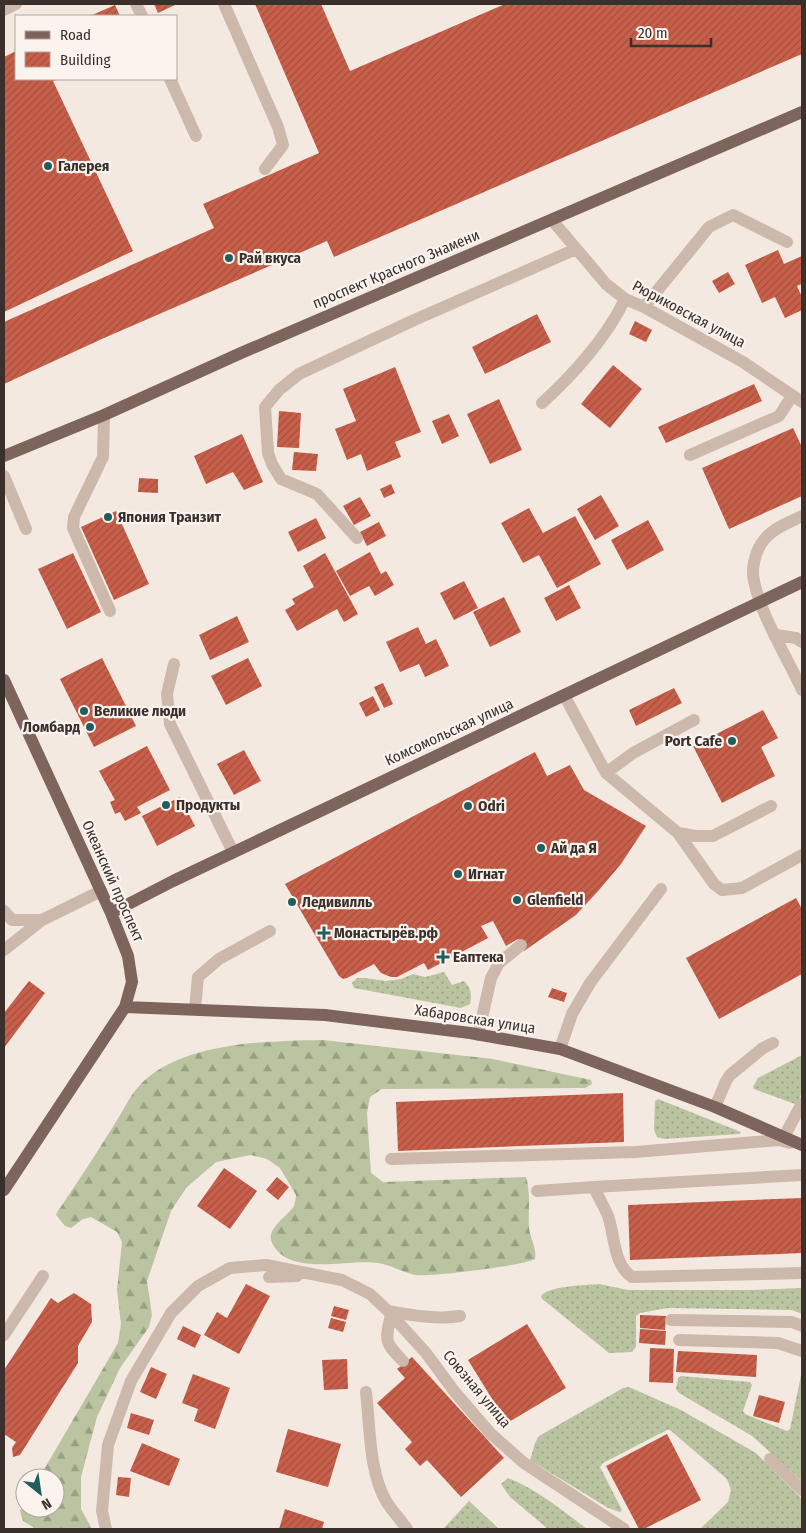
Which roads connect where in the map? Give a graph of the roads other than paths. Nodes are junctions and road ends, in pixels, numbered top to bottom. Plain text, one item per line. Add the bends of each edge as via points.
1 (16, 4) edge
2 (224, 4) edge
3 (4, 10) edge
4 (170, 80) edge
5 (802, 112) edge
6 (196, 136) dead end
7 (265, 169) dead end
8 (552, 220) junction
9 (788, 242) dead end
10 (576, 249) junction
11 (625, 299) junction
12 (644, 307) junction
13 (797, 399) edge
14 (542, 403) dead end
15 (104, 415) junction
16 (690, 455) dead end
17 (4, 456) edge
18 (4, 476) edge
19 (802, 516) edge
20 (26, 529) dead end
21 (357, 538) dead end
22 (802, 582) edge
23 (761, 602) junction
24 (110, 610) dead end
25 (776, 635) junction
26 (802, 642) edge
27 (174, 664) dead end
28 (4, 680) edge
29 (802, 690) edge
30 (564, 696) junction
31 (694, 720) dead end
32 (606, 772) junction
33 (771, 806) dead end
34 (678, 833) junction
35 (233, 852) junction
36 (802, 855) edge
37 (661, 889) dead end
38 (101, 892) junction
39 (4, 911) edge
40 (111, 913) junction
41 (42, 920) junction
42 (270, 931) dead end
43 (521, 945) dead end
44 (4, 950) edge
45 (125, 1008) junction
46 (195, 1009) junction
47 (478, 1035) junction
48 (773, 1043) dead end
49 (560, 1049) junction
50 (802, 1103) edge
51 (716, 1107) junction
52 (784, 1137) junction
53 (802, 1146) edge
54 (391, 1159) dead end
55 (802, 1175) edge
56 (594, 1187) junction
57 (4, 1190) edge
58 (537, 1191) dead end
59 (802, 1273) edge
60 (319, 1275) junction
61 (43, 1276) dead end
62 (269, 1277) dead end
63 (389, 1313) junction
64 (460, 1316) dead end
65 (671, 1320) dead end
66 (802, 1326) edge
67 (4, 1335) edge
68 (679, 1340) dead end
69 (802, 1351) edge
70 (403, 1361) dead end
71 (366, 1392) dead end
72 (770, 1459) dead end
73 (802, 1490) edge
74 (106, 1529) edge
75 (407, 1529) edge
76 (624, 1529) edge

1 - 3 street
2 - 7 street via 283,145
4 - 6 street
5 - 8 main road, проспект Красного Знамени
8 - 10 street, Рюриковская улица
8 - 15 main road, проспект Красного Знамени
9 - 12 street via 733,215 709,227
10 - 11 street, Рюриковская улица via 606,284
10 - 21 street via 299,374 265,407 268,453 281,479 317,494
11 - 12 street, Рюриковская улица
11 - 14 street via 580,366
12 - 13 street, Рюриковская улица via 743,362
13 - 16 street via 779,416
15 - 17 main road, проспект Красного Знамени
15 - 24 street via 103,457 74,517 73,528
18 - 20 street
19 - 23 street via 773,531 762,544 754,562 753,579
22 - 23 main road, Комсомольская улица
23 - 25 street
23 - 30 main road, Комсомольская улица
25 - 26 street
25 - 29 street
27 - 35 street via 167,694 170,724
28 - 38 main road, Океанский проспект
30 - 32 street
30 - 35 main road, Комсомольская улица
31 - 32 street via 633,753
32 - 34 street
33 - 34 street via 713,836
34 - 36 street via 714,884 722,890 742,888
35 - 40 main road, Комсомольская улица
37 - 49 street via 590,983 572,1014
38 - 40 main road, Океанский проспект
38 - 41 street
39 - 41 street via 12,920
40 - 45 main road, Океанский проспект via 130,968 132,982
41 - 44 street
42 - 46 street via 219,959 198,978
43 - 47 street via 499,963 491,978
45 - 46 main road, Хабаровская улица
45 - 57 main road, Океанский проспект
46 - 47 main road, Хабаровская улица via 325,1015
47 - 49 main road, Хабаровская улица
48 - 51 street via 730,1075
49 - 51 main road, Хабаровская улица
50 - 52 street
51 - 52 main road, Хабаровская улица
52 - 53 main road, Хабаровская улица
53 - 54 street via 779,1140 635,1152
55 - 56 street
56 - 58 street
56 - 59 street via 607,1214 619,1264 632,1277
60 - 62 street
60 - 63 street, Союзная улица via 342,1280 370,1294
60 - 74 street via 266,1265 230,1268 198,1286 171,1313 131,1381 108,1445 102,1511
61 - 67 street
63 - 64 street via 447,1318
63 - 70 street via 386,1337 392,1350
63 - 76 street, Союзная улица via 426,1353 490,1433 524,1464
65 - 66 street via 792,1322
68 - 69 street via 778,1343
71 - 75 street via 377,1479 386,1501
72 - 73 street

